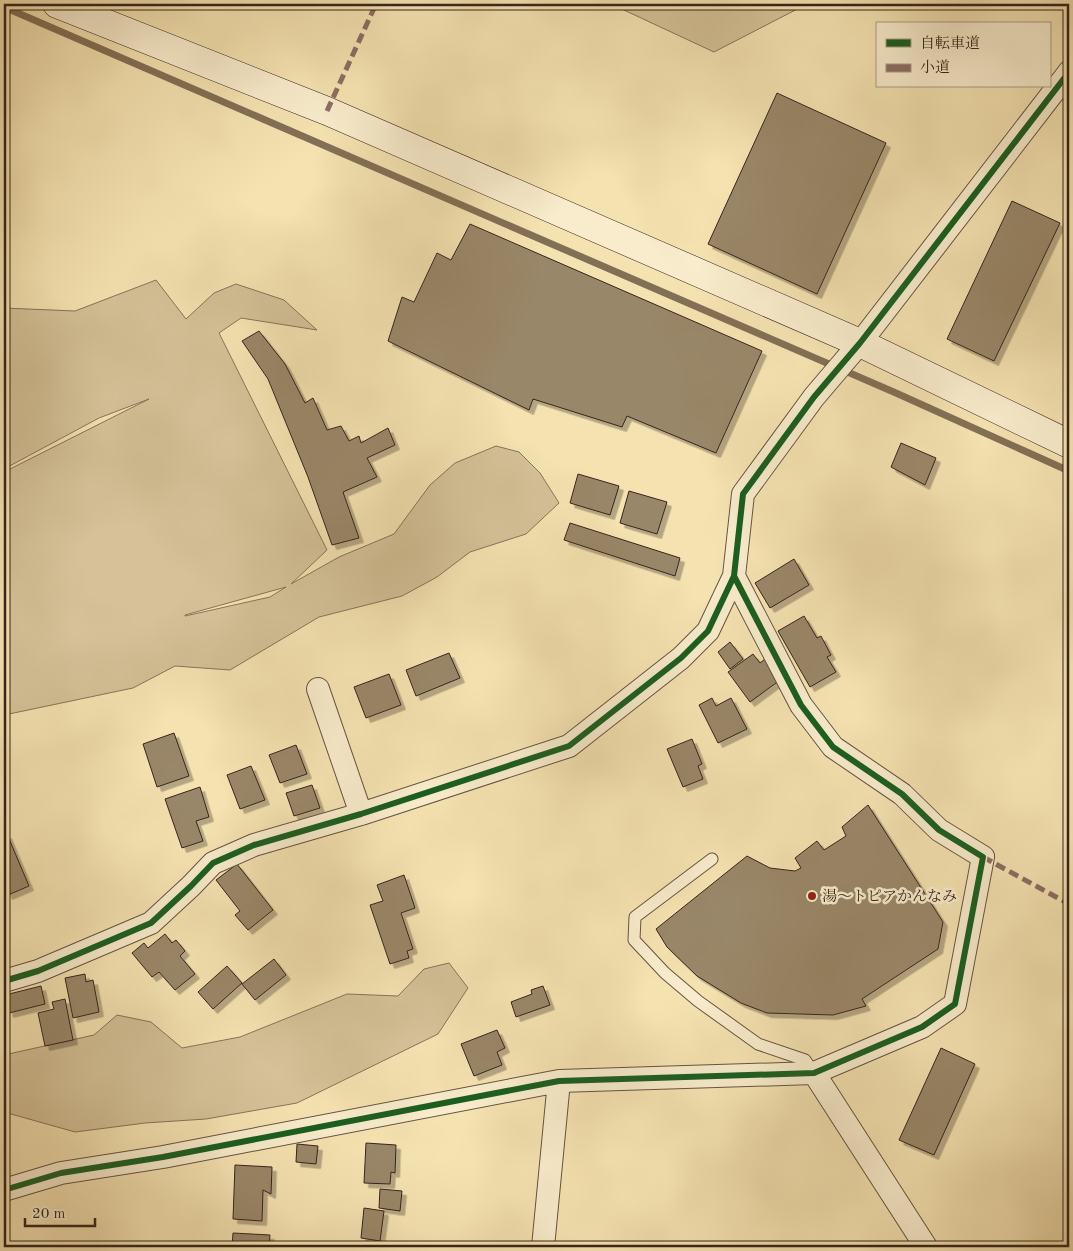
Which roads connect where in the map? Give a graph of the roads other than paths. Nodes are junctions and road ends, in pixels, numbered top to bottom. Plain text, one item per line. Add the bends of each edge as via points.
1 (57, 4) edge
2 (1069, 72) edge
3 (853, 351) junction
4 (1069, 444) edge
5 (734, 576) junction
6 (318, 690) dead end
7 (360, 814) junction
8 (712, 859) dead end
9 (4, 981) edge
10 (814, 1073) junction
11 (559, 1081) junction
12 (4, 1190) edge
13 (543, 1247) edge
14 (926, 1247) edge

1 - 3 street via 327,111
2 - 3 street
3 - 4 street
3 - 5 street via 814,397 743,494
5 - 7 street via 708,631 681,658 569,746
5 - 10 street via 800,704 833,747 902,794 939,830 983,858 955,1004 922,1026
6 - 7 street
7 - 9 street via 254,844 212,863 151,922 55,964
8 - 10 lane via 635,917 634,940 698,1001 758,1044 805,1060
10 - 11 street
10 - 14 street
11 - 12 street via 163,1157 61,1173
11 - 13 street

